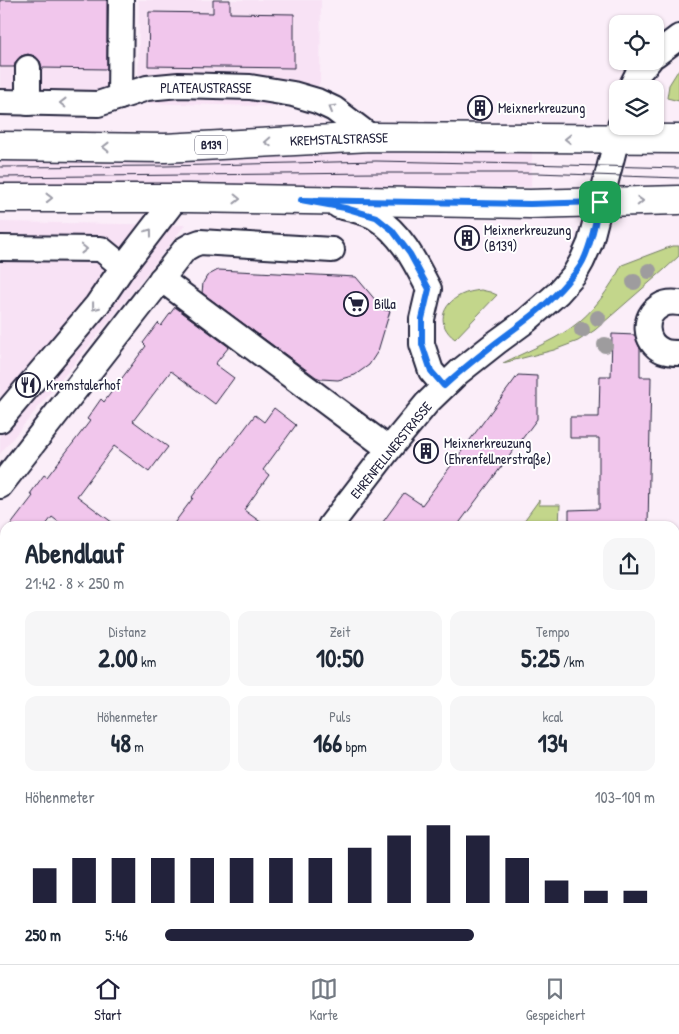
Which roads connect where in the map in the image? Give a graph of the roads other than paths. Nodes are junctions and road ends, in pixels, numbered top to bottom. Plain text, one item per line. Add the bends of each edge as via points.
1 (121, 0) edge
2 (679, 37) edge
3 (664, 48) edge
4 (28, 68) dead end
5 (120, 97) junction
6 (0, 102) edge
7 (28, 103) junction
8 (609, 133) edge
9 (617, 135) edge
10 (638, 135) edge
11 (371, 137) junction
12 (679, 139) edge
13 (0, 146) edge
14 (0, 198) edge
15 (176, 198) junction
16 (301, 200) junction
17 (679, 200) edge
18 (600, 202) junction
19 (0, 248) edge
20 (332, 250) dead end
21 (123, 267) junction
22 (161, 279) junction
23 (679, 303) edge
24 (679, 353) edge
25 (444, 386) junction
26 (0, 420) edge
27 (389, 449) junction
28 (0, 486) edge
29 (334, 521) edge

1 - 5 street
2 - 3 street
4 - 7 street
5 -> 7 street, PLATEAUSTRASSE via 98,104
11 -> 5 street, PLATEAUSTRASSE via 334,109 317,101 250,87 179,85 146,88
6 - 7 street, PLATEAUSTRASSE
8 -> 11 main road, KREMSTALSTRASSE / B139
9 - 18 street, EHRENFELLNERSTRASSE
10 - 12 main road, KREMSTALSTRASSE / B139
11 -> 13 main road, KREMSTALSTRASSE / B139 via 165,148
14 -> 15 main road
15 -> 16 main road
21 -> 15 street
16 - 18 main road
16 - 25 street via 376,217 392,230 429,289 422,319 422,344 431,371
18 -> 17 main road
18 - 25 street, EHRENFELLNERSTRASSE via 590,243 574,275 528,320
19 -> 21 street via 101,249
20 - 22 street via 200,242 185,249
21 -> 26 street via 97,305
22 - 27 street
22 - 28 street
23 - 24 street via 661,305 654,310 647,324 656,346 663,351
25 - 27 street, EHRENFELLNERSTRASSE
27 - 29 street, EHRENFELLNERSTRASSE

